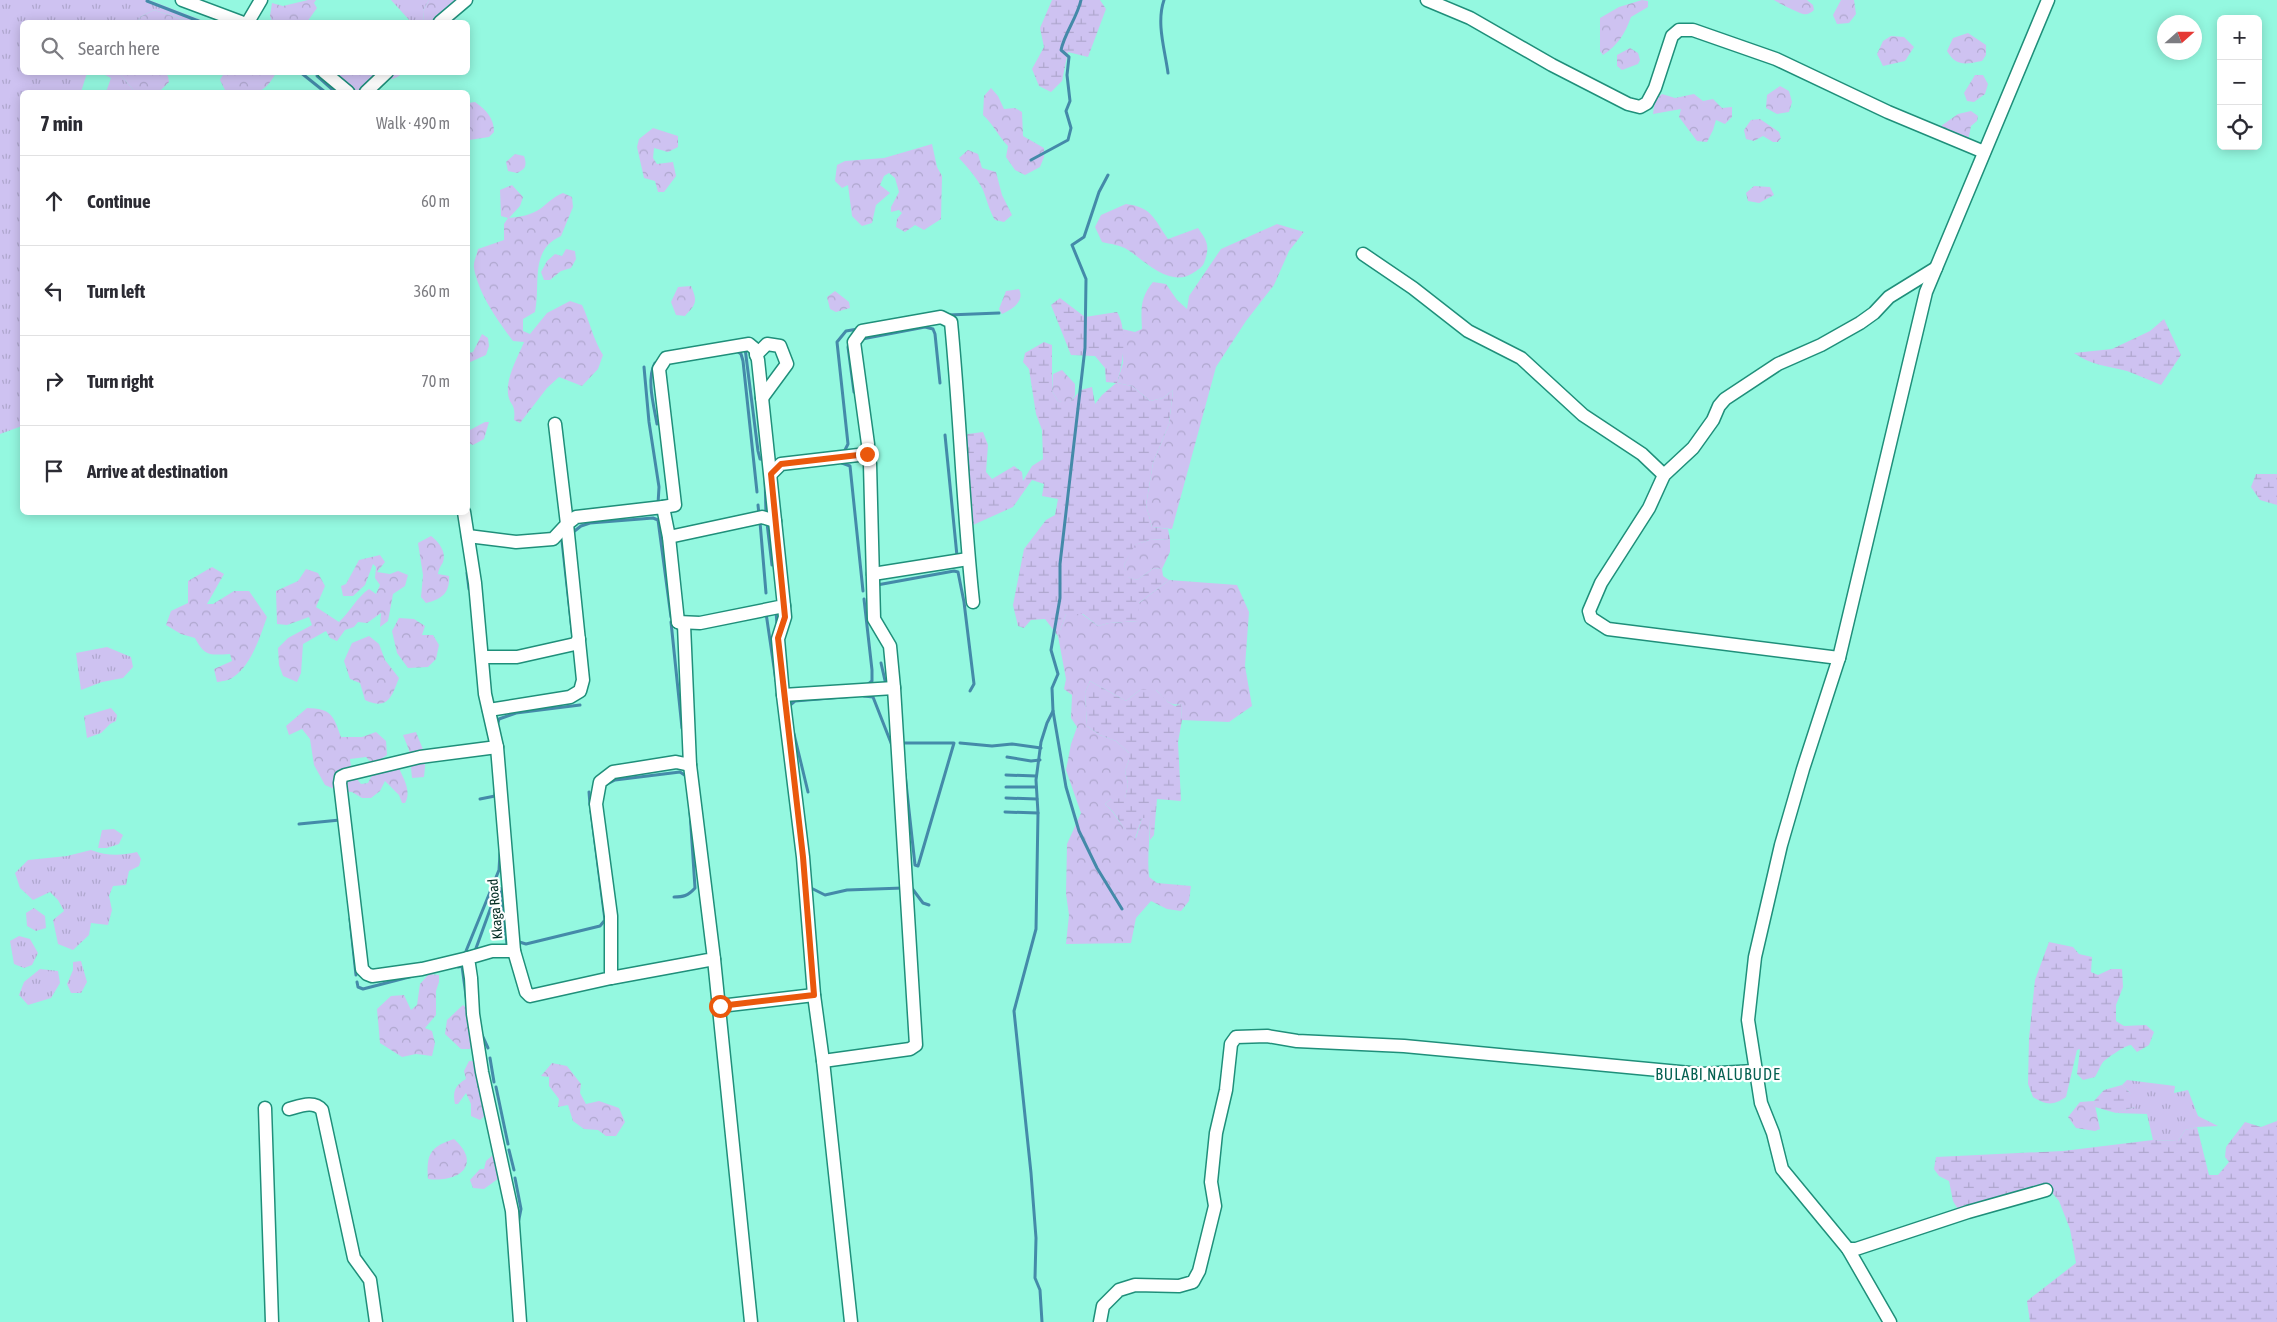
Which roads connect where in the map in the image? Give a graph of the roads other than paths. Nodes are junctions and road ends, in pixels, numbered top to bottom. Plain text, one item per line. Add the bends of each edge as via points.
1 (182, 0) edge
2 (261, 0) edge
3 (466, 0) edge
4 (1427, 0) edge
5 (2048, 0) edge
6 (236, 20) edge
7 (249, 20) edge
8 (442, 20) edge
9 (328, 75) edge
10 (384, 75) edge
11 (346, 90) edge
12 (368, 90) edge
13 (1984, 152) junction
14 (1363, 254) dead end
15 (1936, 268) junction
16 (756, 355) junction
17 (762, 398) junction
18 (555, 424) dead end
19 (867, 454) junction
20 (768, 457) junction
21 (781, 464) junction
22 (771, 474) junction
23 (1664, 475) junction
24 (663, 507) junction
25 (464, 515) edge
26 (775, 521) junction
27 (567, 524) junction
28 (468, 536) junction
29 (669, 537) junction
30 (968, 559) junction
31 (873, 574) junction
32 (973, 602) dead end
33 (784, 606) junction
34 (678, 622) junction
35 (579, 640) junction
36 (483, 657) junction
37 (1839, 658) junction
38 (894, 688) junction
39 (783, 695) junction
40 (489, 710) junction
41 (497, 747) junction
42 (690, 765) junction
43 (514, 951) junction
44 (468, 958) junction
45 (714, 959) junction
46 (611, 978) junction
47 (814, 995) junction
48 (720, 1006) junction
49 (823, 1061) junction
50 (1755, 1071) junction
51 (264, 1108) dead end
52 (289, 1109) dead end
53 (2046, 1190) dead end
54 (1848, 1249) junction
55 (272, 1322) edge
56 (376, 1322) edge
57 (520, 1322) edge
58 (751, 1322) edge
59 (851, 1322) edge
60 (1100, 1322) edge
61 (1890, 1322) edge

1 - 6 street
2 - 7 street
3 - 8 street
4 - 13 street via 1470,18 1552,65 1640,107 1647,103 1655,88 1672,36 1680,30 1693,30 1776,59 1888,112
5 - 13 street
9 - 11 street
10 - 12 street
13 - 15 street
14 - 23 street via 1468,331 1521,358 1583,415 1636,450
15 - 23 street via 1889,298 1860,323 1821,345 1784,360 1725,399 1693,448
15 - 37 street via 1926,292 1908,363
16 - 17 street
16 - 17 street via 767,344 780,346 787,364
16 - 24 street via 750,344 666,358 659,370 675,505
17 - 20 street
18 - 27 street
19 - 21 street
19 - 30 street via 854,342 862,331 940,317 951,322
19 - 31 street
20 - 21 street
20 - 22 street
21 - 22 street
22 - 26 street
23 - 37 street via 1650,508 1601,583 1589,611 1591,618 1608,629
24 - 27 street via 576,517
24 - 29 street
25 - 28 street, Kkaga Road
26 - 29 street via 762,517
26 - 33 street
27 - 28 street via 552,539 516,542
27 - 35 street
28 - 36 street, Kkaga Road
29 - 34 street
30 - 31 street
30 - 32 street
31 - 38 street via 874,619 890,646
33 - 34 street via 700,623
33 - 39 street via 785,617 778,638
34 - 42 street via 684,625
35 - 36 street via 575,644 517,656
35 - 40 street via 583,680 580,691 570,697
36 - 40 street, Kkaga Road
37 - 50 street via 1781,845 1755,957 1748,1020
38 - 39 street
38 - 49 street via 916,1045 910,1049
39 - 47 street via 803,857
40 - 41 street, Kkaga Road
41 - 43 street, Kkaga Road
41 - 44 street, Kkaga Road via 399,761 345,775 340,782 362,969 372,976
42 - 45 street
42 - 46 street via 676,762 613,772 600,782 596,804 611,916
43 - 44 street, Kkaga Road via 492,951
43 - 46 street via 530,996
44 - 57 street via 482,1072 512,1211
45 - 46 street
45 - 48 street
47 - 48 street
47 - 49 street
48 - 58 street
49 - 59 street
50 - 54 street via 1782,1168
50 - 60 street via 1701,1074 1404,1046 1297,1041 1267,1036 1236,1037 1216,1133 1211,1182 1215,1206 1199,1271 1193,1282 1179,1286 1135,1285 1119,1290 1103,1306
51 - 55 street
52 - 56 street via 312,1104 322,1110 354,1258 370,1280
53 - 54 street
54 - 61 street

